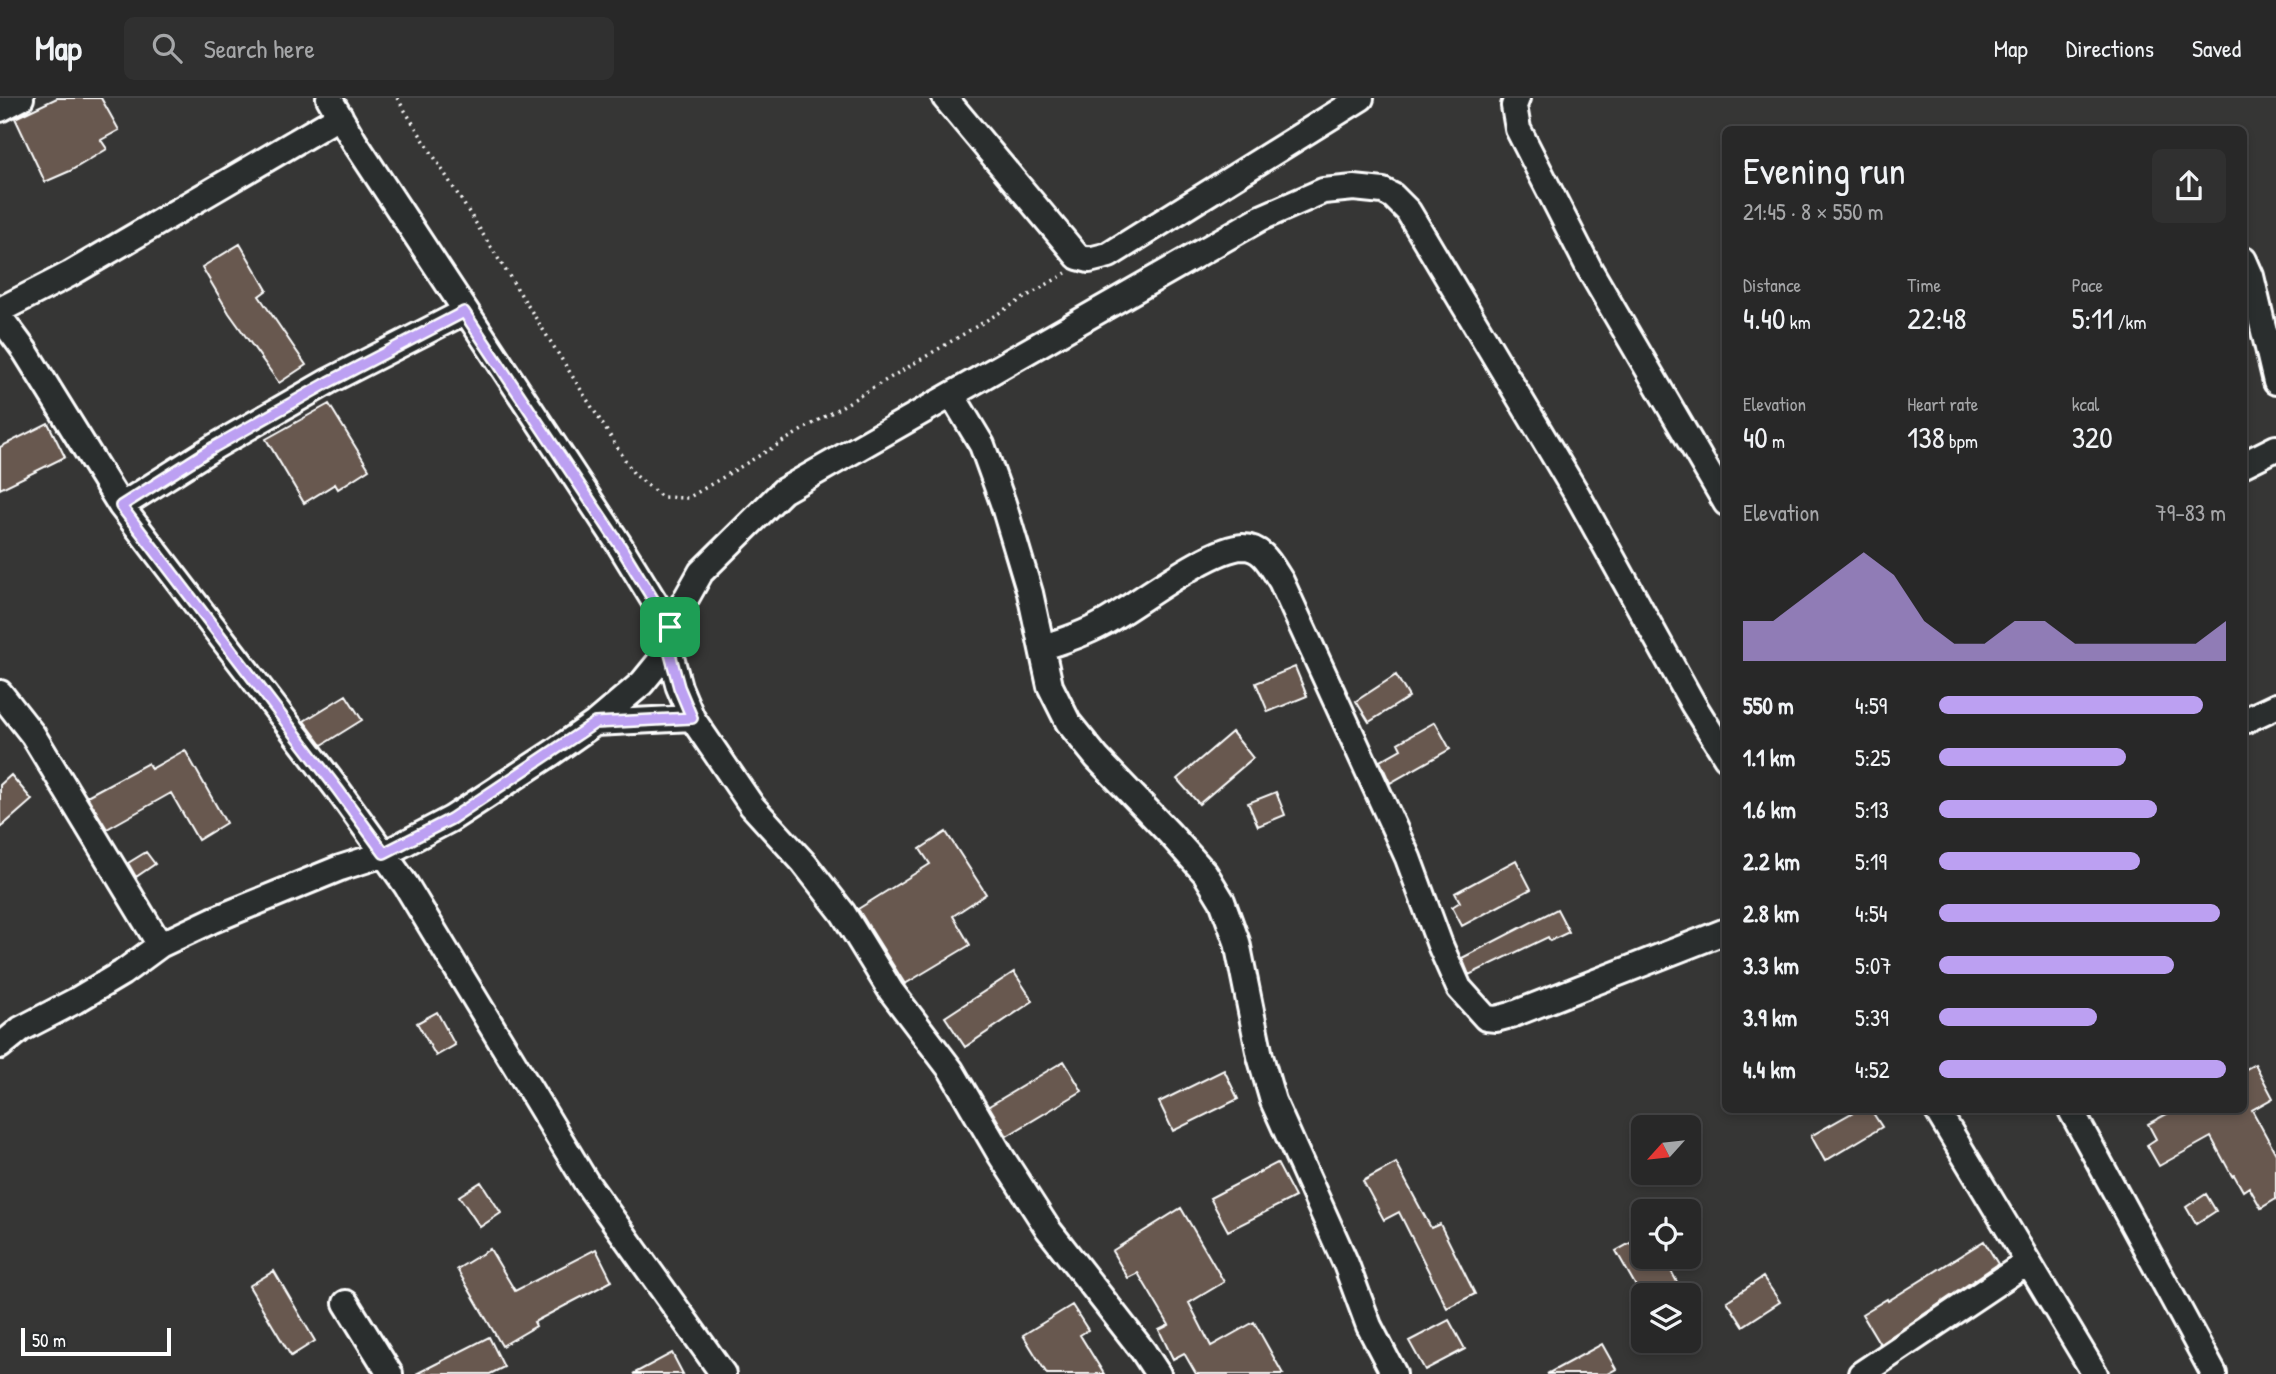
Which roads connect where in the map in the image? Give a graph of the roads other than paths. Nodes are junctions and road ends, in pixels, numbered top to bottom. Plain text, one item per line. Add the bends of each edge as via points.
1 (21, 98) edge
2 (945, 98) edge
3 (1361, 98) edge
4 (1517, 98) edge
5 (335, 107) edge
6 (0, 109) edge
7 (2247, 267) edge
8 (0, 310) edge
9 (464, 312) junction
10 (0, 317) edge
11 (2276, 382) edge
12 (952, 395) junction
13 (2276, 448) edge
14 (2247, 462) edge
15 (1722, 496) edge
16 (121, 506) junction
17 (670, 638) junction
18 (1043, 647) junction
19 (0, 693) edge
20 (2276, 706) edge
21 (692, 718) junction
22 (2247, 720) edge
23 (595, 723) junction
24 (1722, 751) edge
25 (384, 853) junction
26 (1722, 933) edge
27 (160, 945) junction
28 (0, 1045) edge
29 (1939, 1113) edge
30 (2073, 1113) edge
31 (2028, 1262) junction
32 (346, 1303) dead end
33 (390, 1374) edge
34 (723, 1374) edge
35 (1158, 1374) edge
36 (1394, 1374) edge
37 (1861, 1374) edge
38 (2095, 1374) edge
39 (2214, 1374) edge

1 - 6 street
2 - 3 street via 1077,257 1089,260 1110,255
4 - 15 street via 1518,129 1584,258
5 - 8 street via 70,274
5 - 9 street
7 - 11 street
9 - 16 street via 317,388
9 - 17 street via 625,554
10 - 16 street
12 - 17 street via 783,491 701,572
12 - 18 street via 982,444
12 - 24 street via 1303,198 1354,188 1383,191 1408,211 1451,280
13 - 14 street
16 - 25 street
17 - 21 street via 679,687
17 - 23 street via 642,683
18 - 26 street via 1102,624 1225,551 1255,550 1266,557 1281,581 1408,858 1459,988 1486,1018 1511,1015
18 - 36 street via 1050,686 1068,722 1205,873 1223,901 1237,942 1273,1101
19 - 27 street via 33,735
20 - 22 street
21 - 23 street
21 - 35 street via 752,806 843,913 891,991 951,1070 1048,1229
23 - 25 street via 451,819
25 - 27 street via 238,909
25 - 34 street via 586,1182
27 - 28 street via 122,973
29 - 31 street
30 - 39 street
31 - 37 street
31 - 38 street
32 - 33 street

